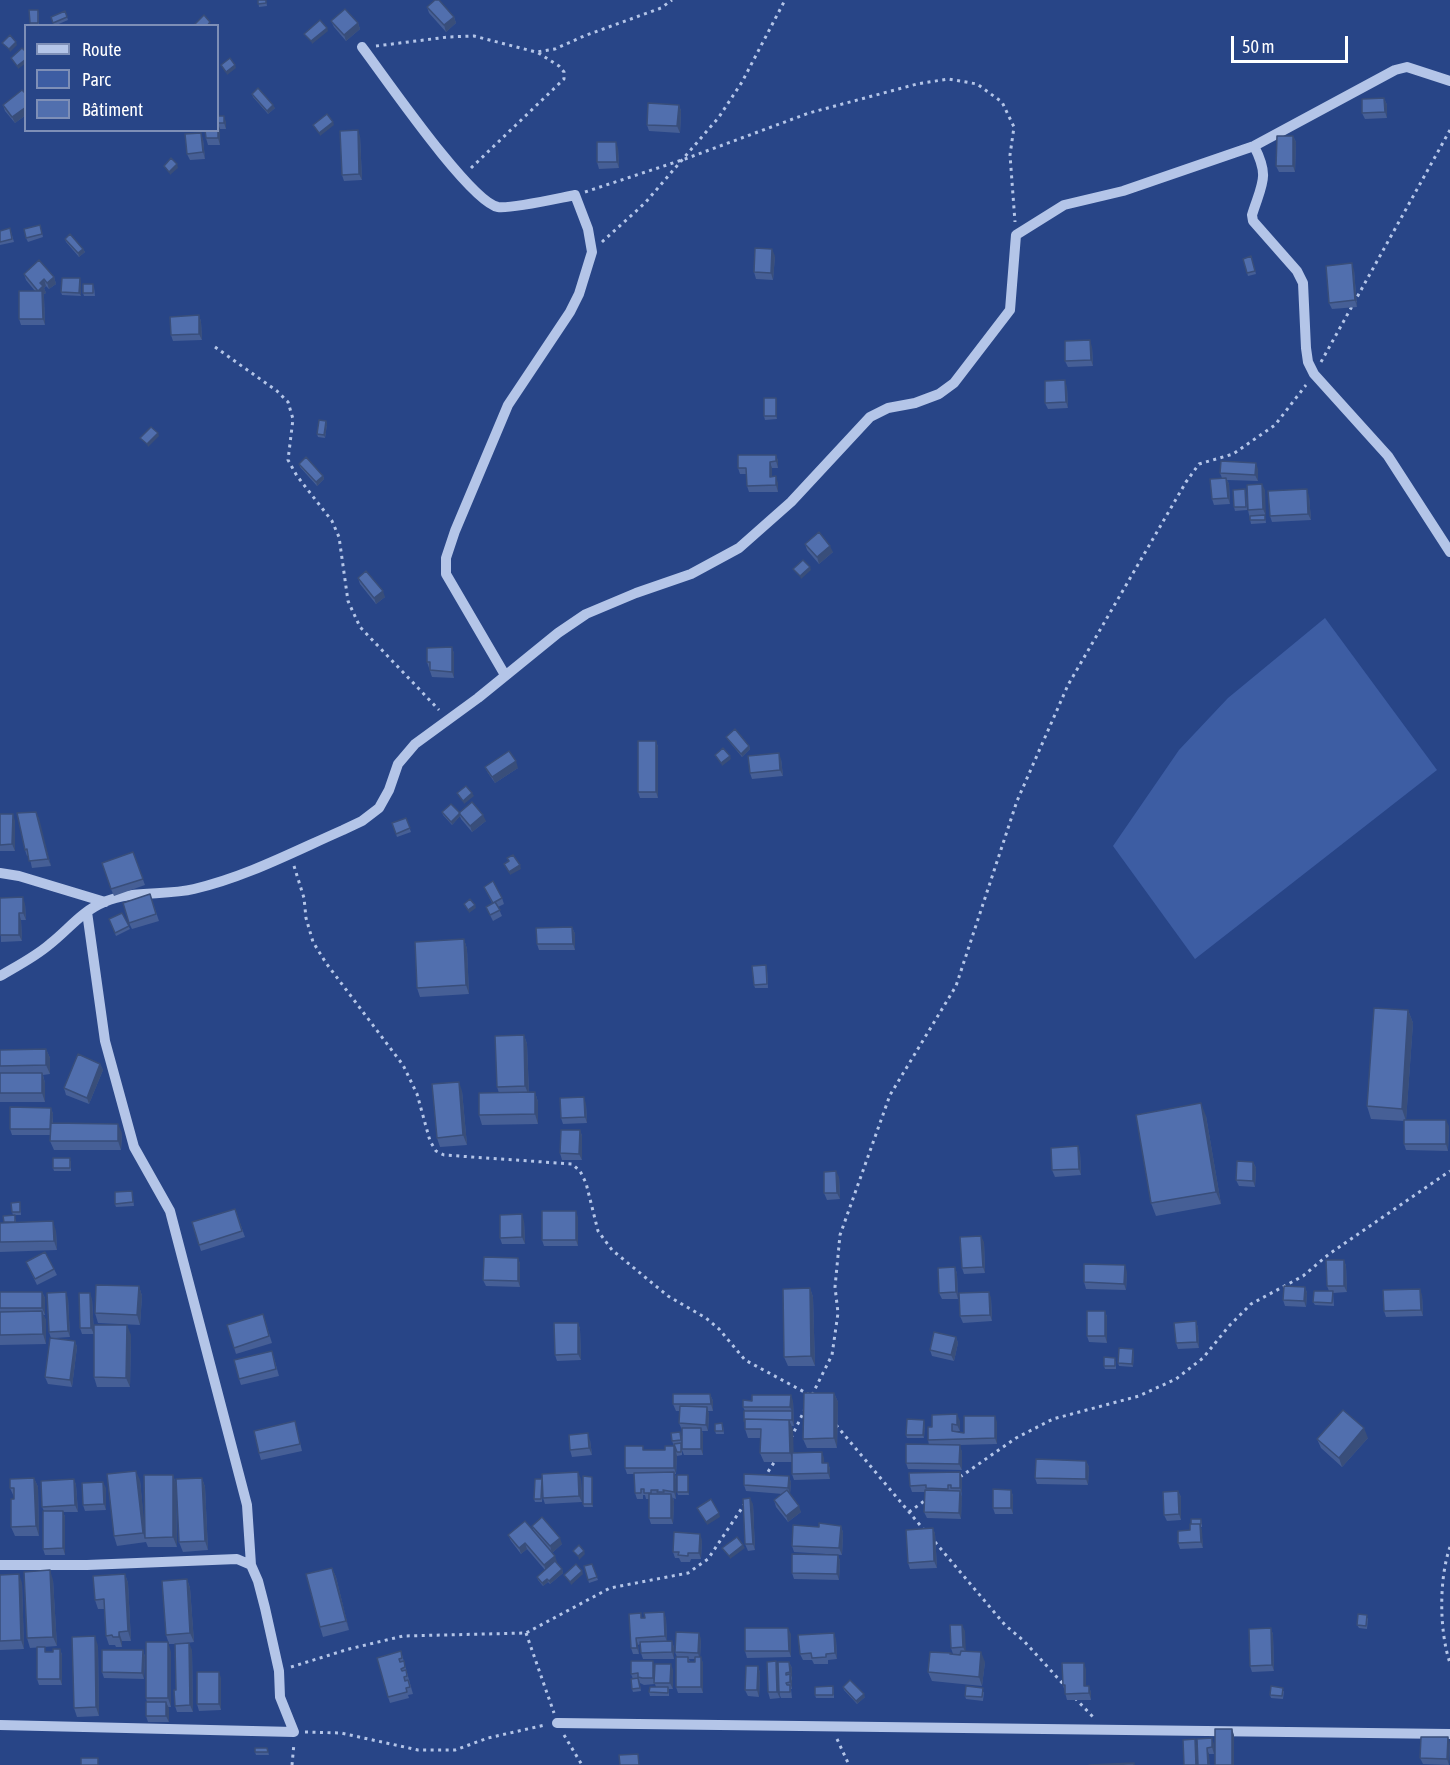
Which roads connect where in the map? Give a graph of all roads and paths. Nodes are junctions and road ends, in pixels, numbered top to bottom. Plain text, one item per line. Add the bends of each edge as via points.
1 (672, 0) edge
2 (785, 0) edge
3 (362, 47) joint
4 (536, 52) junction
5 (1450, 81) edge
6 (1450, 130) edge
7 (1254, 146) junction
8 (685, 159) junction
9 (460, 177) junction
10 (575, 195) junction
11 (1016, 235) junction
12 (592, 252) junction
13 (215, 348) dead end
14 (1314, 374) junction
15 (1450, 552) edge
16 (505, 675) junction
17 (447, 719) junction
18 (290, 854) junction
19 (0, 873) edge
20 (105, 902) junction
21 (87, 912) junction
22 (0, 976) edge
23 (1450, 1171) edge
24 (808, 1404) edge
25 (834, 1422) edge
26 (790, 1439) edge
27 (779, 1456) edge
28 (957, 1478) edge
29 (760, 1482) edge
30 (928, 1498) edge
31 (747, 1500) edge
32 (909, 1512) junction
33 (1450, 1546) edge
34 (0, 1565) edge
35 (251, 1565) junction
36 (526, 1633) junction
37 (1450, 1663) edge
38 (279, 1671) junction
39 (557, 1724) junction
40 (0, 1725) edge
41 (831, 1726) junction
42 (1104, 1730) junction
43 (294, 1732) junction
44 (1450, 1734) edge
45 (292, 1765) edge
46 (582, 1765) edge
47 (849, 1765) edge

1 - 4 path via 661,8 555,49
2 - 8 path via 742,82
3 - 4 path via 474,36
3 - 9 street
4 - 9 path via 559,66 564,79
5 - 7 street via 1407,67 1395,70
6 - 14 path
7 - 11 street via 1123,191 1064,206
7 - 14 street via 1264,177 1253,221 1304,283 1306,348
8 - 10 path
8 - 11 path via 809,113 917,84 948,79 977,84 1002,102 1014,127 1010,155
8 - 12 path
9 - 10 street via 484,201 498,207
10 - 12 street
11 - 16 street via 1010,310 954,383 939,394 870,417 791,502 739,548 691,574 586,615
12 - 16 street via 570,312 508,405 446,558 446,574
13 - 17 path via 288,402 293,419 288,460 339,537 348,601 360,627
14 - 15 street via 1388,456
14 - 18 path via 1275,424 1233,454 1199,464 1068,685 1017,801 956,986 890,1095 840,1235 832,1355 812,1396 745,1360 706,1318 668,1296 612,1251 598,1231 586,1183 572,1164 444,1155 436,1151 403,1065 313,942
16 - 17 street
17 - 18 street via 415,744 398,764 380,808 353,826
18 - 20 street via 192,890
19 - 20 street
20 - 21 street
21 - 22 street via 37,954
21 - 35 street via 105,1041 134,1147 170,1210 247,1505
23 - 28 path via 1303,1276 1251,1304 1203,1358 1176,1379 1139,1396 1053,1419 1016,1438
24 - 26 path
25 - 32 path
27 - 29 path
30 - 32 path
31 - 36 path via 708,1559 688,1573 610,1588
32 - 42 path via 1005,1625
33 - 37 path via 1441,1606
34 - 35 street via 237,1559
35 - 38 street
36 - 38 path via 403,1636
36 - 39 path
38 - 43 street via 280,1697
39 - 41 street
39 - 43 path via 489,1738 455,1750 418,1750 341,1733
39 - 46 path
40 - 43 street
41 - 42 street
41 - 47 path
42 - 44 street
43 - 45 path

